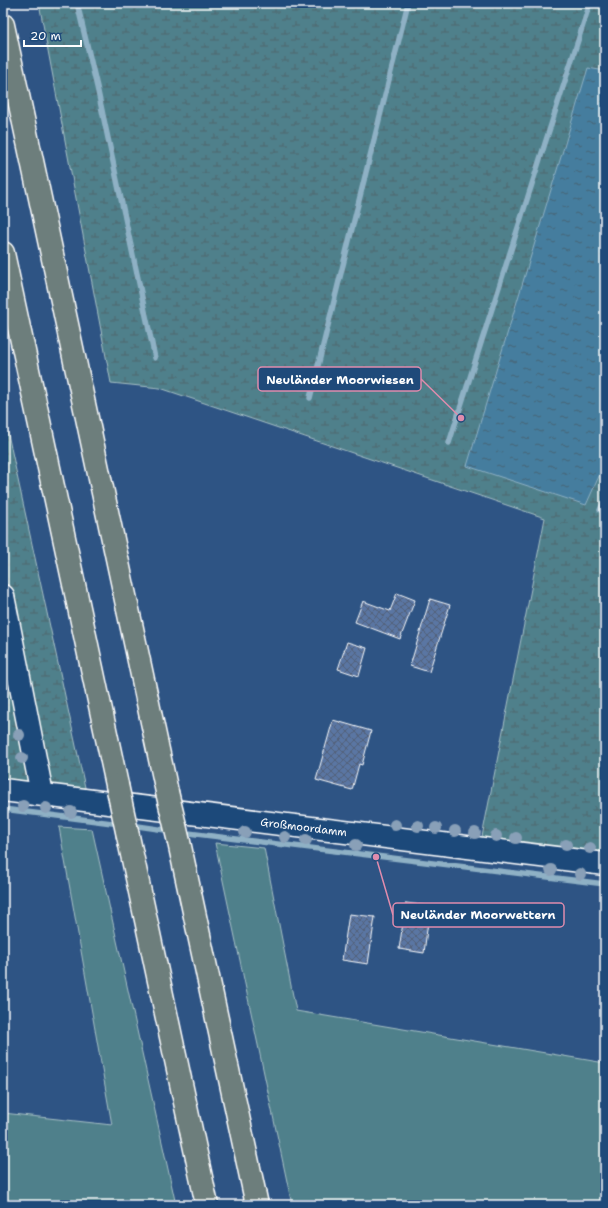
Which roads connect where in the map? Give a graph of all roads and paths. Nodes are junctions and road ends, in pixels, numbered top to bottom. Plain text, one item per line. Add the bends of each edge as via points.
1 (3, 26) edge
2 (3, 253) edge
3 (3, 596) edge
4 (3, 790) edge
5 (42, 794) junction
6 (605, 864) edge
7 (207, 1205) edge
8 (257, 1205) edge

1 - 8 highway, bridge
2 - 7 highway, bridge
3 - 5 street
4 - 5 street, Großmoordamm
5 - 6 street, Großmoordamm

